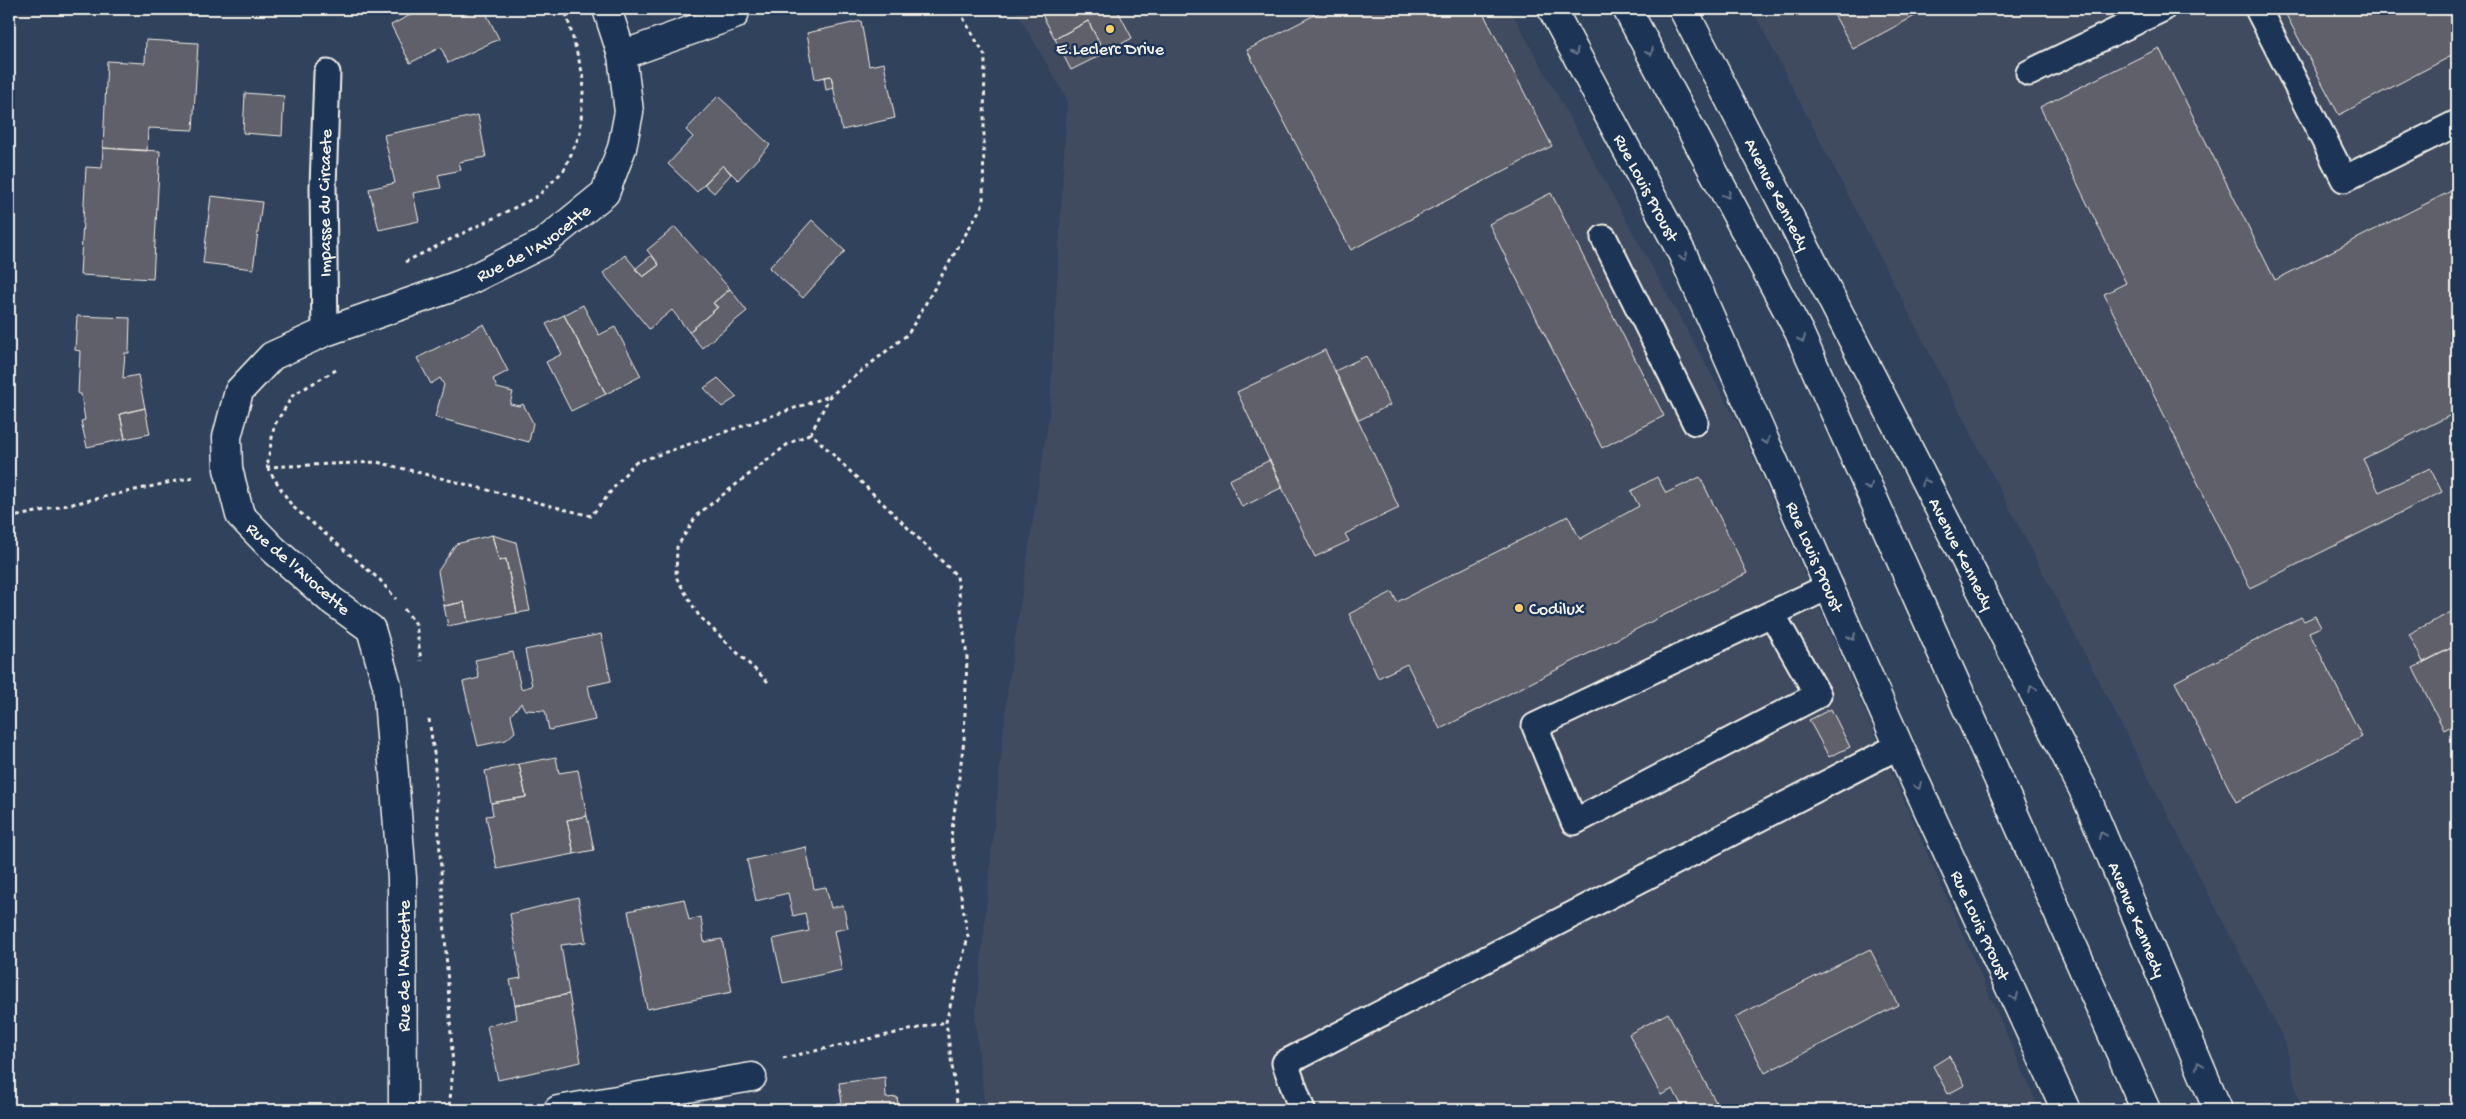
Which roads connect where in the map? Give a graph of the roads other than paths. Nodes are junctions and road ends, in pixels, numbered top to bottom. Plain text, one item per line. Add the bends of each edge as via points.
1 (607, 9) edge
2 (1552, 9) edge
3 (1628, 9) edge
4 (1683, 9) edge
5 (2162, 9) edge
6 (2258, 9) edge
7 (734, 15) dead end
8 (622, 55) junction
9 (327, 73) dead end
10 (2029, 73) dead end
11 (2457, 124) edge
12 (1604, 238) dead end
13 (325, 332) junction
14 (1695, 422) dead end
15 (1830, 586) junction
16 (1772, 614) junction
17 (1899, 746) junction
18 (752, 1077) road end
19 (403, 1110) edge
20 (558, 1110) edge
21 (1302, 1110) edge
22 (2066, 1110) edge
23 (2146, 1110) edge
24 (2218, 1110) edge

1 - 8 street, Rue de l'Avocette
2 -> 15 street, Rue Louis Proust via 1683,255
3 -> 23 street via 1799,332
24 -> 4 street, Avenue Kennedy via 2083,789
5 - 10 lane
6 - 11 lane via 2344,179
7 - 8 street
8 - 13 street, Rue de l'Avocette via 629,112 622,148 605,194 542,244 478,276
9 - 13 lane, Impasse du Circaete via 323,187
12 - 14 lane
13 - 19 street, Rue de l'Avocette via 272,356 239,391 227,437 228,469 240,515 288,563 371,629 386,685 402,878
15 - 16 lane
15 -> 17 street, Rue Louis Proust
16 - 16 lane via 1535,726 1574,822 1818,695
17 - 21 lane via 1284,1063
17 -> 22 street, Rue Louis Proust
18 - 20 street

